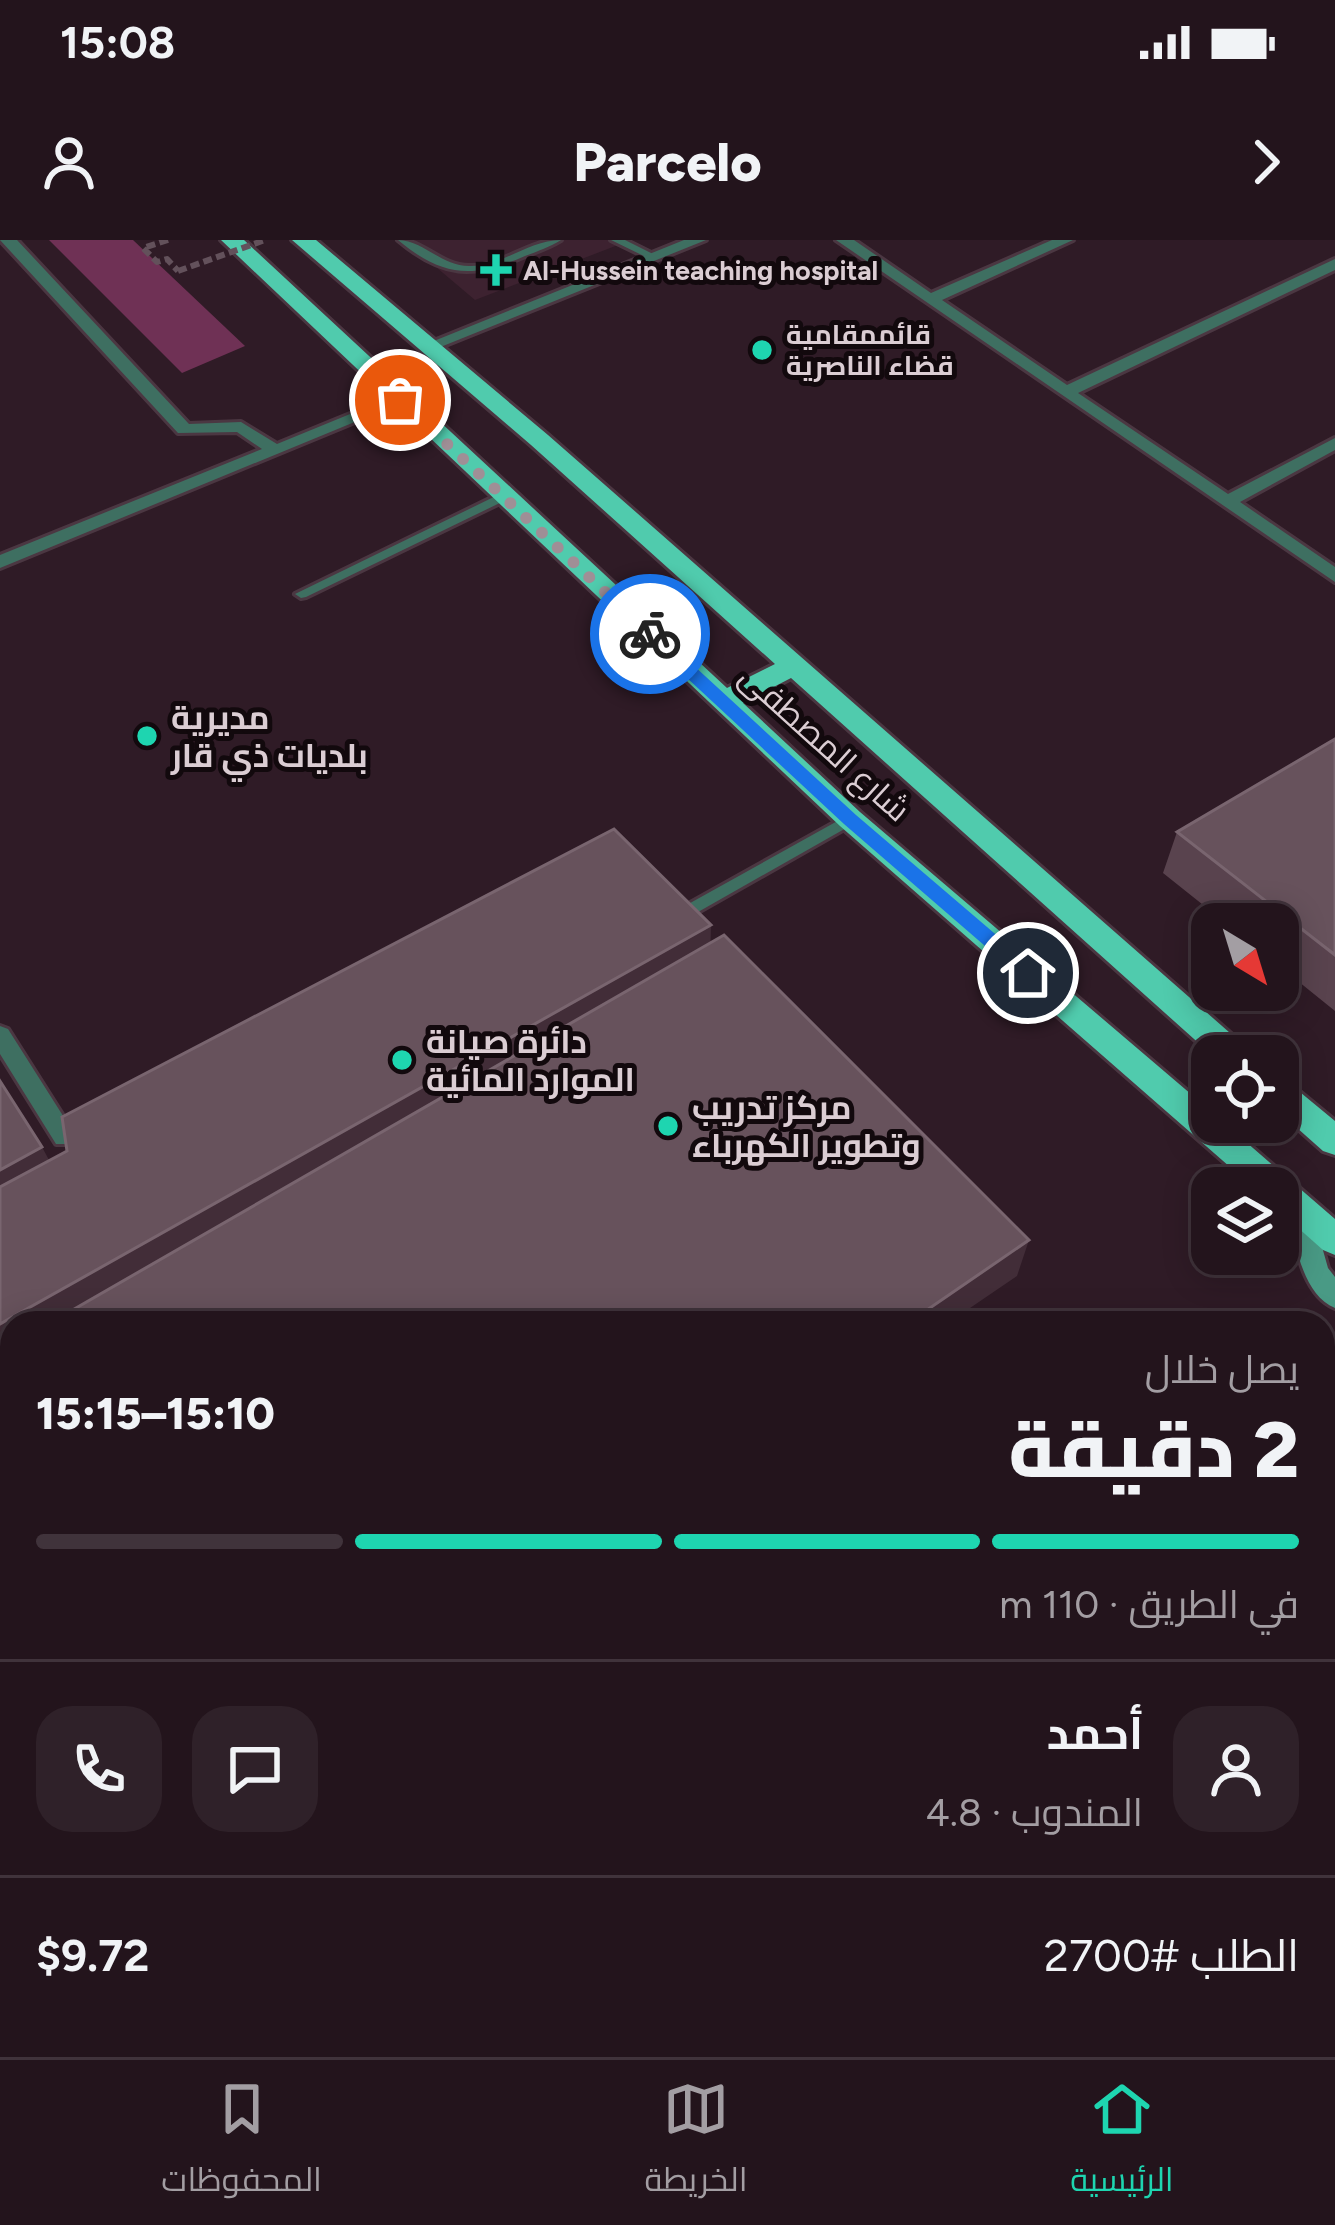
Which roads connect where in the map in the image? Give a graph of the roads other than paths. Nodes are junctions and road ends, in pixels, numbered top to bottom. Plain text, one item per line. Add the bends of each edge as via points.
1 (8, 240) edge
2 (232, 240) edge
3 (303, 240) edge
4 (403, 240) edge
5 (556, 240) edge
6 (616, 240) edge
7 (698, 240) edge
8 (844, 240) edge
9 (1065, 240) edge
10 (654, 257) junction
11 (1335, 264) edge
12 (930, 299) junction
13 (432, 345) junction
14 (1066, 392) junction
15 (400, 400) junction
16 (1335, 443) edge
17 (276, 451) junction
18 (504, 496) junction
19 (1227, 502) junction
20 (0, 562) edge
21 (1335, 576) edge
22 (301, 594) dead end
23 (794, 665) junction
24 (722, 702) junction
25 (850, 819) junction
26 (675, 918) edge
27 (0, 1035) edge
28 (1210, 1035) edge
29 (1299, 1110) edge
30 (64, 1138) edge
31 (1335, 1141) edge
32 (1253, 1167) edge
33 (1299, 1208) edge
34 (1299, 1229) edge
35 (1335, 1240) edge
36 (1335, 1297) edge

1 - 17 street via 184,428 241,427
2 - 15 highway, شارع المصطفى
3 - 13 highway, شارع المصطفى
4 - 5 lane via 444,268 468,272
6 - 10 lane
7 - 10 street
8 - 12 street
9 - 12 street
10 - 13 street
11 - 14 street
12 - 14 street
13 - 23 highway, شارع المصطفى
14 - 19 street
15 - 17 street
15 - 18 highway, شارع المصطفى
16 - 19 street
17 - 20 street
18 - 22 lane
18 - 24 highway, شارع المصطفى
19 - 21 street
23 - 24 highway
23 - 28 highway, شارع المصطفى
24 - 25 highway, شارع المصطفى
25 - 26 lane
25 - 32 highway, شارع المصطفى
27 - 30 street
29 - 31 highway
33 - 35 highway, شارع المصطفى
34 - 36 main road

